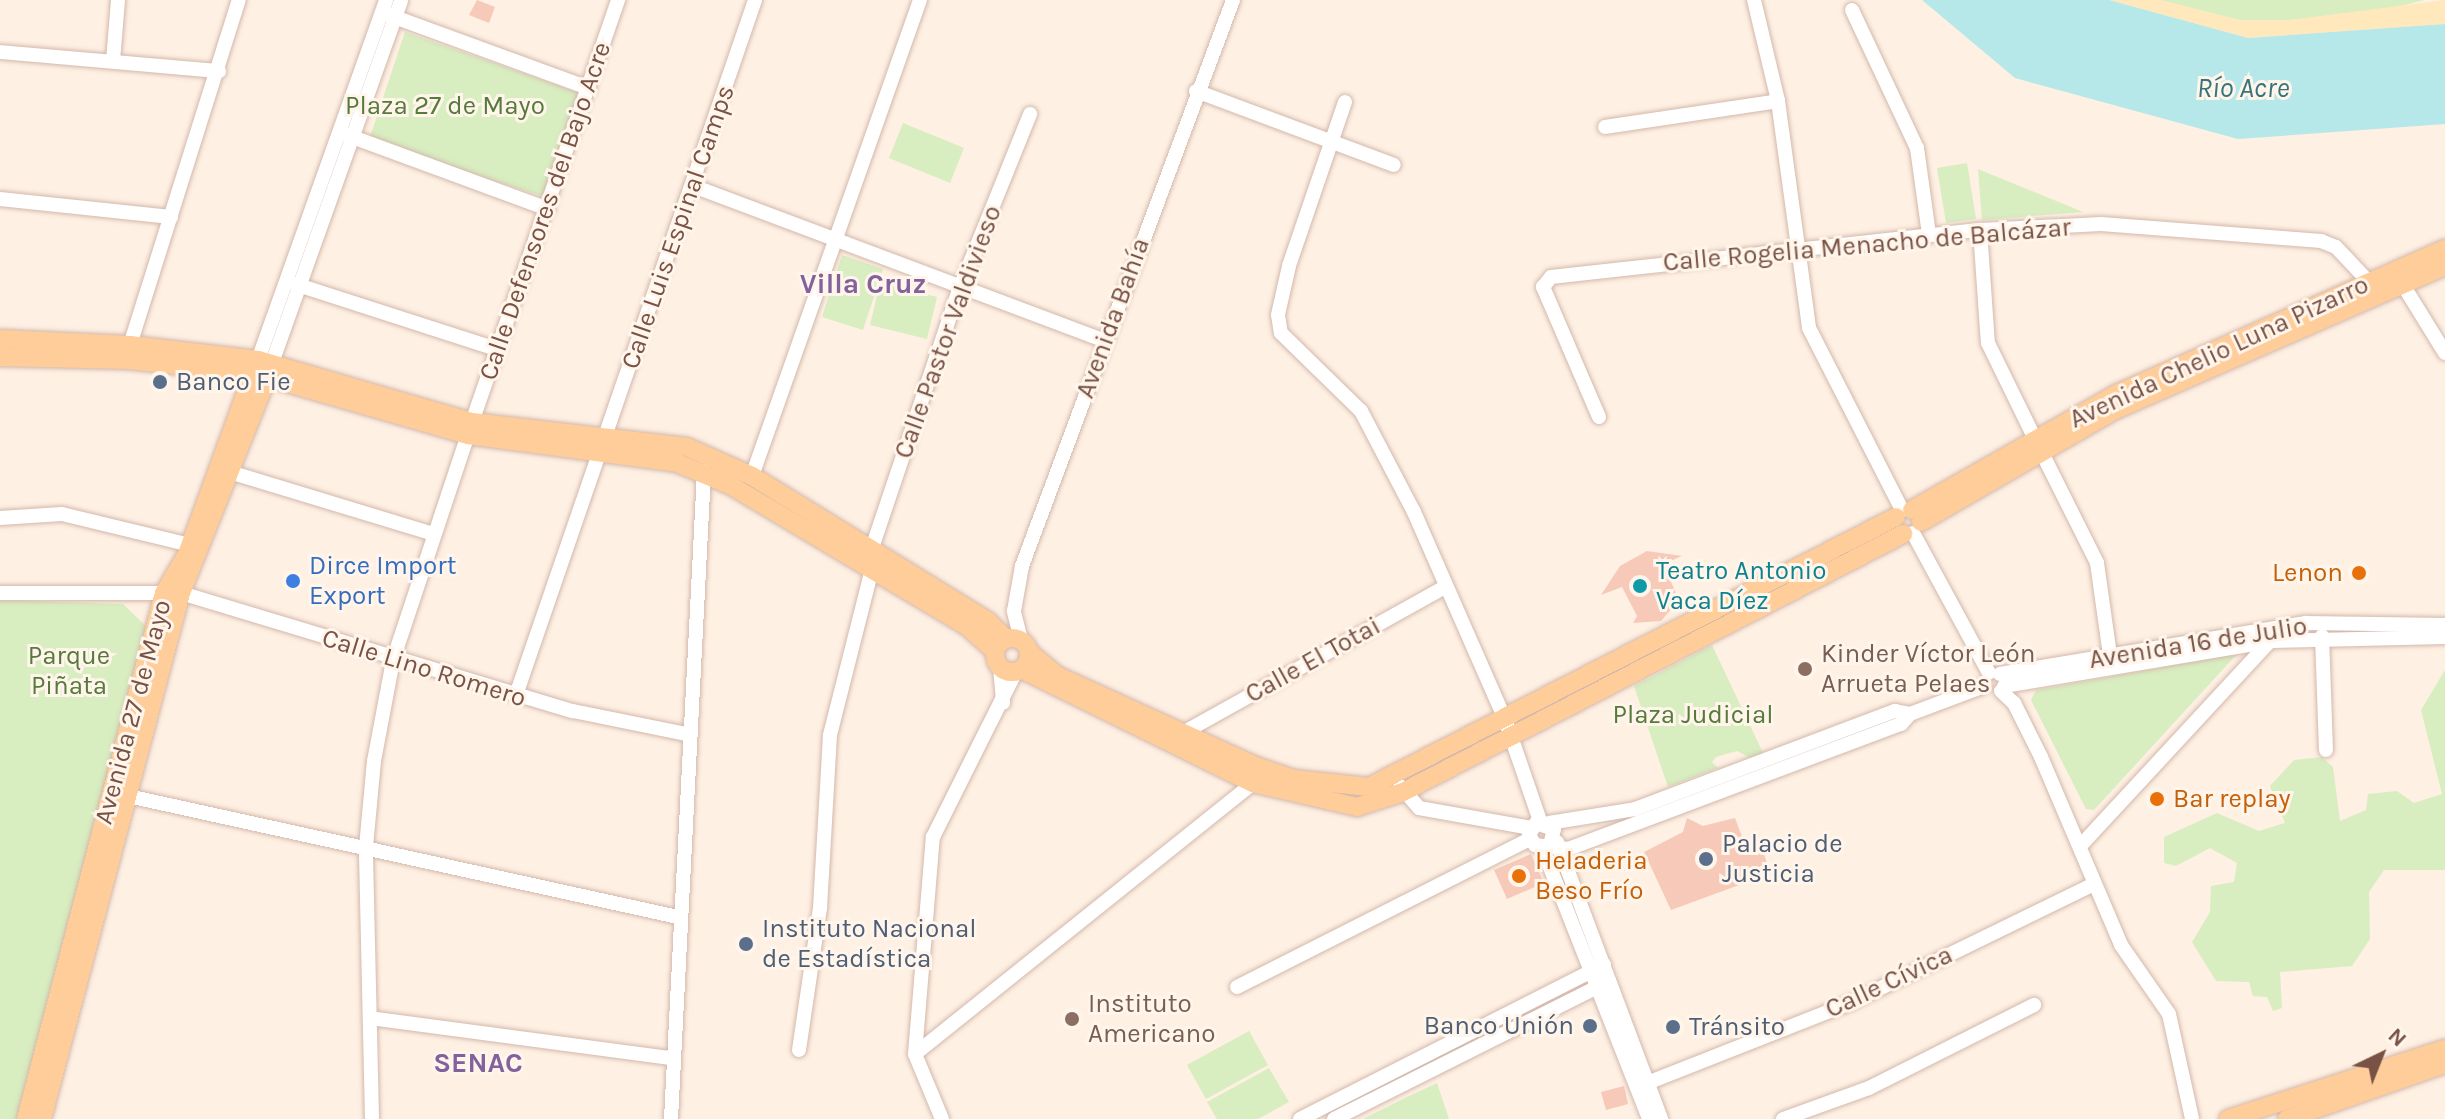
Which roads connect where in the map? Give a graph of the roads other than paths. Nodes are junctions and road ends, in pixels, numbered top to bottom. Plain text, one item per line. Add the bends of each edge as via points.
1 (118, 0) edge
2 (239, 0) edge
3 (401, 0) edge
4 (618, 0) edge
5 (755, 0) edge
6 (920, 0) edge
7 (1233, 0) edge
8 (1754, 0) edge
9 (387, 10) edge
10 (1852, 10) dead end
11 (0, 52) edge
12 (113, 61) junction
13 (219, 71) junction
14 (589, 88) junction
15 (1196, 91) junction
16 (1778, 101) junction
17 (1345, 102) dead end
18 (1030, 114) dead end
19 (1605, 127) dead end
20 (346, 135) junction
21 (1329, 145) junction
22 (1394, 165) dead end
23 (693, 186) junction
24 (0, 199) edge
25 (548, 209) junction
26 (171, 217) junction
27 (1980, 230) junction
28 (1929, 235) junction
29 (835, 242) junction
30 (1796, 248) junction
31 (2445, 249) edge
32 (2445, 266) edge
33 (2369, 282) junction
34 (294, 284) junction
35 (2403, 285) junction
36 (959, 290) junction
37 (0, 339) edge
38 (1105, 341) junction
39 (130, 345) junction
40 (496, 349) junction
41 (2445, 353) edge
42 (0, 357) edge
43 (262, 368) junction
44 (1599, 417) dead end
45 (470, 429) junction
46 (602, 446) junction
47 (2039, 446) junction
48 (704, 471) junction
49 (233, 473) junction
50 (752, 476) junction
51 (0, 518) edge
52 (1908, 521) junction
53 (434, 534) junction
54 (190, 545) junction
55 (872, 560) junction
56 (1445, 587) junction
57 (0, 593) edge
58 (173, 593) junction
59 (2445, 625) edge
60 (2274, 634) junction
61 (2322, 636) junction
62 (2445, 637) edge
63 (1013, 656) junction
64 (2110, 656) junction
65 (393, 660) junction
66 (1996, 682) junction
67 (516, 695) junction
68 (1910, 714) junction
69 (1508, 729) junction
70 (686, 734) junction
71 (1181, 734) junction
72 (2326, 750) dead end
73 (1253, 783) junction
74 (1399, 784) junction
75 (119, 794) junction
76 (1545, 836) junction
77 (1579, 844) junction
78 (2082, 844) junction
79 (366, 847) junction
80 (1570, 874) junction
81 (2092, 885) junction
82 (678, 917) junction
83 (1599, 968) junction
84 (1604, 984) junction
85 (1237, 987) dead end
86 (2034, 1005) dead end
87 (370, 1018) junction
88 (2445, 1049) edge
89 (799, 1050) dead end
90 (915, 1054) junction
91 (671, 1058) junction
92 (2445, 1064) edge
93 (1642, 1085) junction
94 (2312, 1115) edge
95 (26, 1119) edge
96 (42, 1119) edge
97 (372, 1119) edge
98 (671, 1119) edge
99 (942, 1119) edge
100 (1300, 1119) edge
101 (1334, 1119) edge
102 (1649, 1119) edge
103 (1661, 1119) edge
104 (1783, 1119) edge
105 (2192, 1119) edge
106 (2228, 1119) edge
107 (2287, 1119) edge

1 - 12 street
2 - 13 street
3 - 9 street, Avenida 27 de Mayo
4 - 14 street, Calle Defensores del Bajo Acre
5 - 23 street, Calle Luis Espinal Camps
6 - 29 street
7 - 15 street, Avenida Bahía
8 - 16 street
9 - 14 street
9 - 20 street, Avenida 27 de Mayo
10 - 28 street via 1917,148
11 - 12 street
12 - 13 street
13 - 26 street
14 - 25 street, Calle Defensores del Bajo Acre
15 - 21 street
15 - 38 street, Avenida Bahía
16 - 19 street
16 - 30 street
17 - 21 street
18 - 36 street, Calle Pastor Valdivieso
20 - 25 street
20 - 34 street, Avenida 27 de Mayo
21 - 22 street
21 - 56 street via 1289,266 1278,315 1281,333 1361,411
23 - 29 street
23 - 46 street, Calle Luis Espinal Camps
24 - 26 street
25 - 40 street, Calle Defensores del Bajo Acre
26 - 39 street
27 - 28 street, Calle Rogelia Menacho de Balcázar
27 - 33 street, Calle Rogelia Menacho de Balcázar via 2101,224 2321,241 2336,247
27 - 47 street via 1988,343
28 - 30 street, Calle Rogelia Menacho de Balcázar
29 - 36 street
29 - 50 street
30 - 44 street, Calle Rogelia Menacho de Balcázar via 1551,277 1543,287
30 - 52 street via 1809,328
31 - 33 main road, Avenida Chelio Luna Pizarro
32 - 35 main road, Avenida Chelio Luna Pizarro
33 - 47 main road, Avenida Chelio Luna Pizarro via 2116,394
34 - 40 street
34 - 43 street, Avenida 27 de Mayo
35 - 41 street
35 - 47 main road, Avenida Chelio Luna Pizarro
36 - 38 street
36 - 55 street, Calle Pastor Valdivieso
37 - 39 main road
38 - 63 street, Avenida Bahía via 1015,590
39 - 43 main road
40 - 45 street, Calle Defensores del Bajo Acre
42 - 43 main road
43 - 45 main road
43 - 49 main road, Avenida 27 de Mayo
43 - 54 main road, Avenida 27 de Mayo
45 - 46 main road
45 - 53 street, Calle Defensores del Bajo Acre
46 - 48 main road
46 - 50 main road via 687,447
46 - 67 street, Calle Luis Espinal Camps
47 - 52 main road, Avenida Chelio Luna Pizarro
47 - 64 street via 2097,563
48 - 55 main road
48 - 70 street
49 - 53 street
49 - 58 main road, Avenida 27 de Mayo
50 - 55 main road
51 - 54 street via 62,514
52 - 66 street
52 - 69 main road, Avenida Chelio Luna Pizarro
53 - 65 street, Calle Defensores del Bajo Acre
54 - 58 main road, Avenida 27 de Mayo
55 - 63 main road
55 - 89 street, Calle Pastor Valdivieso via 830,735 820,908
56 - 69 street
56 - 71 street, Calle El Totai
57 - 58 street, Calle Lino Romero
58 - 65 street, Calle Lino Romero
58 - 75 main road, Avenida 27 de Mayo
59 - 60 street, Avenida 16 de Julio
60 - 61 street, Avenida 16 de Julio
60 - 64 street, Avenida 16 de Julio
60 - 66 street, Avenida 16 de Julio
60 - 78 street
61 - 62 street, Avenida 16 de Julio
61 - 72 street
63 - 71 main road, Avenida Chelio Luna Pizarro
63 - 73 main road, Avenida Chelio Luna Pizarro
63 - 90 street, Avenida Bahía via 1003,703 933,837
64 - 66 street, Avenida 16 de Julio
65 - 67 street, Calle Lino Romero
65 - 79 street, Calle Defensores del Bajo Acre
66 - 68 street, Avenida 16 de Julio
66 - 78 street via 2014,703
67 - 70 street, Calle Lino Romero
68 - 76 street, Avenida 16 de Julio via 1895,711 1635,809
68 - 77 street, Avenida 16 de Julio via 1901,724
69 - 74 main road, Avenida Chelio Luna Pizarro
69 - 76 street
70 - 82 street
71 - 74 main road, Avenida Chelio Luna Pizarro via 1307,781 1347,789
73 - 74 main road, Avenida Chelio Luna Pizarro via 1357,807
73 - 90 street
74 - 76 street, Avenida 16 de Julio via 1419,808
75 - 79 street
75 - 95 main road, Avenida 27 de Mayo
75 - 96 main road, Avenida 27 de Mayo
76 - 77 street, Avenida 16 de Julio
76 - 80 street
76 - 83 street
76 - 85 street
77 - 80 street via 1567,862
78 - 81 street
79 - 82 street
79 - 87 street, Calle Defensores del Bajo Acre
80 - 83 street
81 - 93 street, Calle Cívica via 1848,1004
81 - 105 street via 2121,945 2169,1014
82 - 91 street
83 - 84 street
83 - 100 street
84 - 93 street
84 - 101 street
86 - 104 street via 1869,1088
87 - 91 street
87 - 97 street, Calle Defensores del Bajo Acre
88 - 106 main road
90 - 99 street, Avenida Bahía
91 - 98 street
92 - 94 main road
93 - 102 street
93 - 103 street
94 - 107 main road

